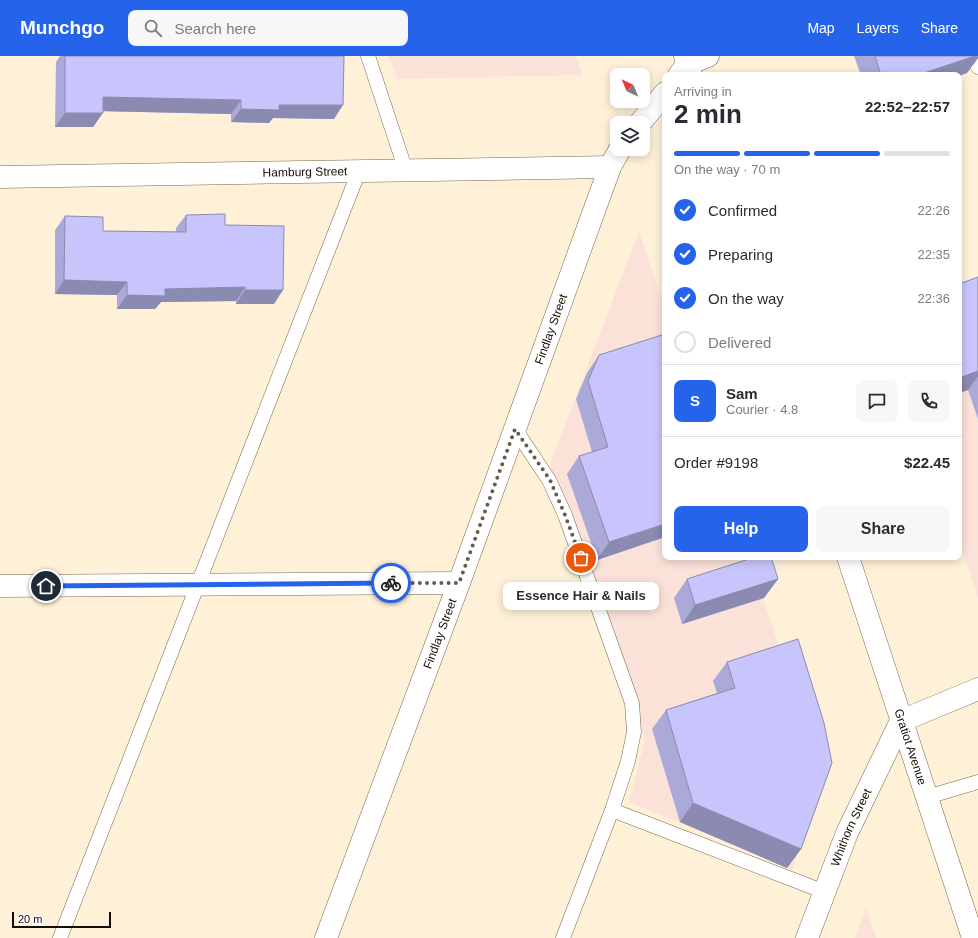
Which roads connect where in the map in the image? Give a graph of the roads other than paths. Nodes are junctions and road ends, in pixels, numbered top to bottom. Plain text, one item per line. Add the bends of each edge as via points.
1 (368, 56) edge
2 (708, 56) edge
3 (974, 56) edge
4 (978, 67) edge
5 (686, 68) edge
6 (662, 97) edge
7 (646, 116) edge
8 (615, 158) edge
9 (358, 171) junction
10 (406, 171) junction
11 (0, 177) edge
12 (515, 429) junction
13 (849, 560) edge
14 (459, 583) junction
15 (197, 585) junction
16 (0, 586) edge
17 (978, 689) edge
18 (901, 721) junction
19 (978, 782) edge
20 (926, 797) junction
21 (612, 810) junction
22 (825, 892) junction
23 (60, 938) edge
24 (326, 938) edge
25 (563, 938) edge
26 (808, 938) edge
27 (973, 938) edge

1 - 10 lane
2 - 5 street
3 - 4 lane
6 - 7 street
8 - 10 street, Hamburg Street
8 - 12 street, Findlay Street
9 - 10 street, Hamburg Street
9 - 11 street, Hamburg Street
9 - 15 lane
12 - 14 street, Findlay Street
12 - 21 lane via 550,480 565,515 632,703 634,732 628,761
13 - 18 street, Gratiot Avenue
14 - 15 street
14 - 24 street, Findlay Street
15 - 16 street
15 - 23 lane
17 - 18 street
18 - 20 street, Gratiot Avenue
18 - 22 street, Whithorn Street via 847,833
19 - 20 lane
20 - 27 street, Gratiot Avenue
21 - 22 lane
21 - 25 lane
22 - 26 street, Whithorn Street

